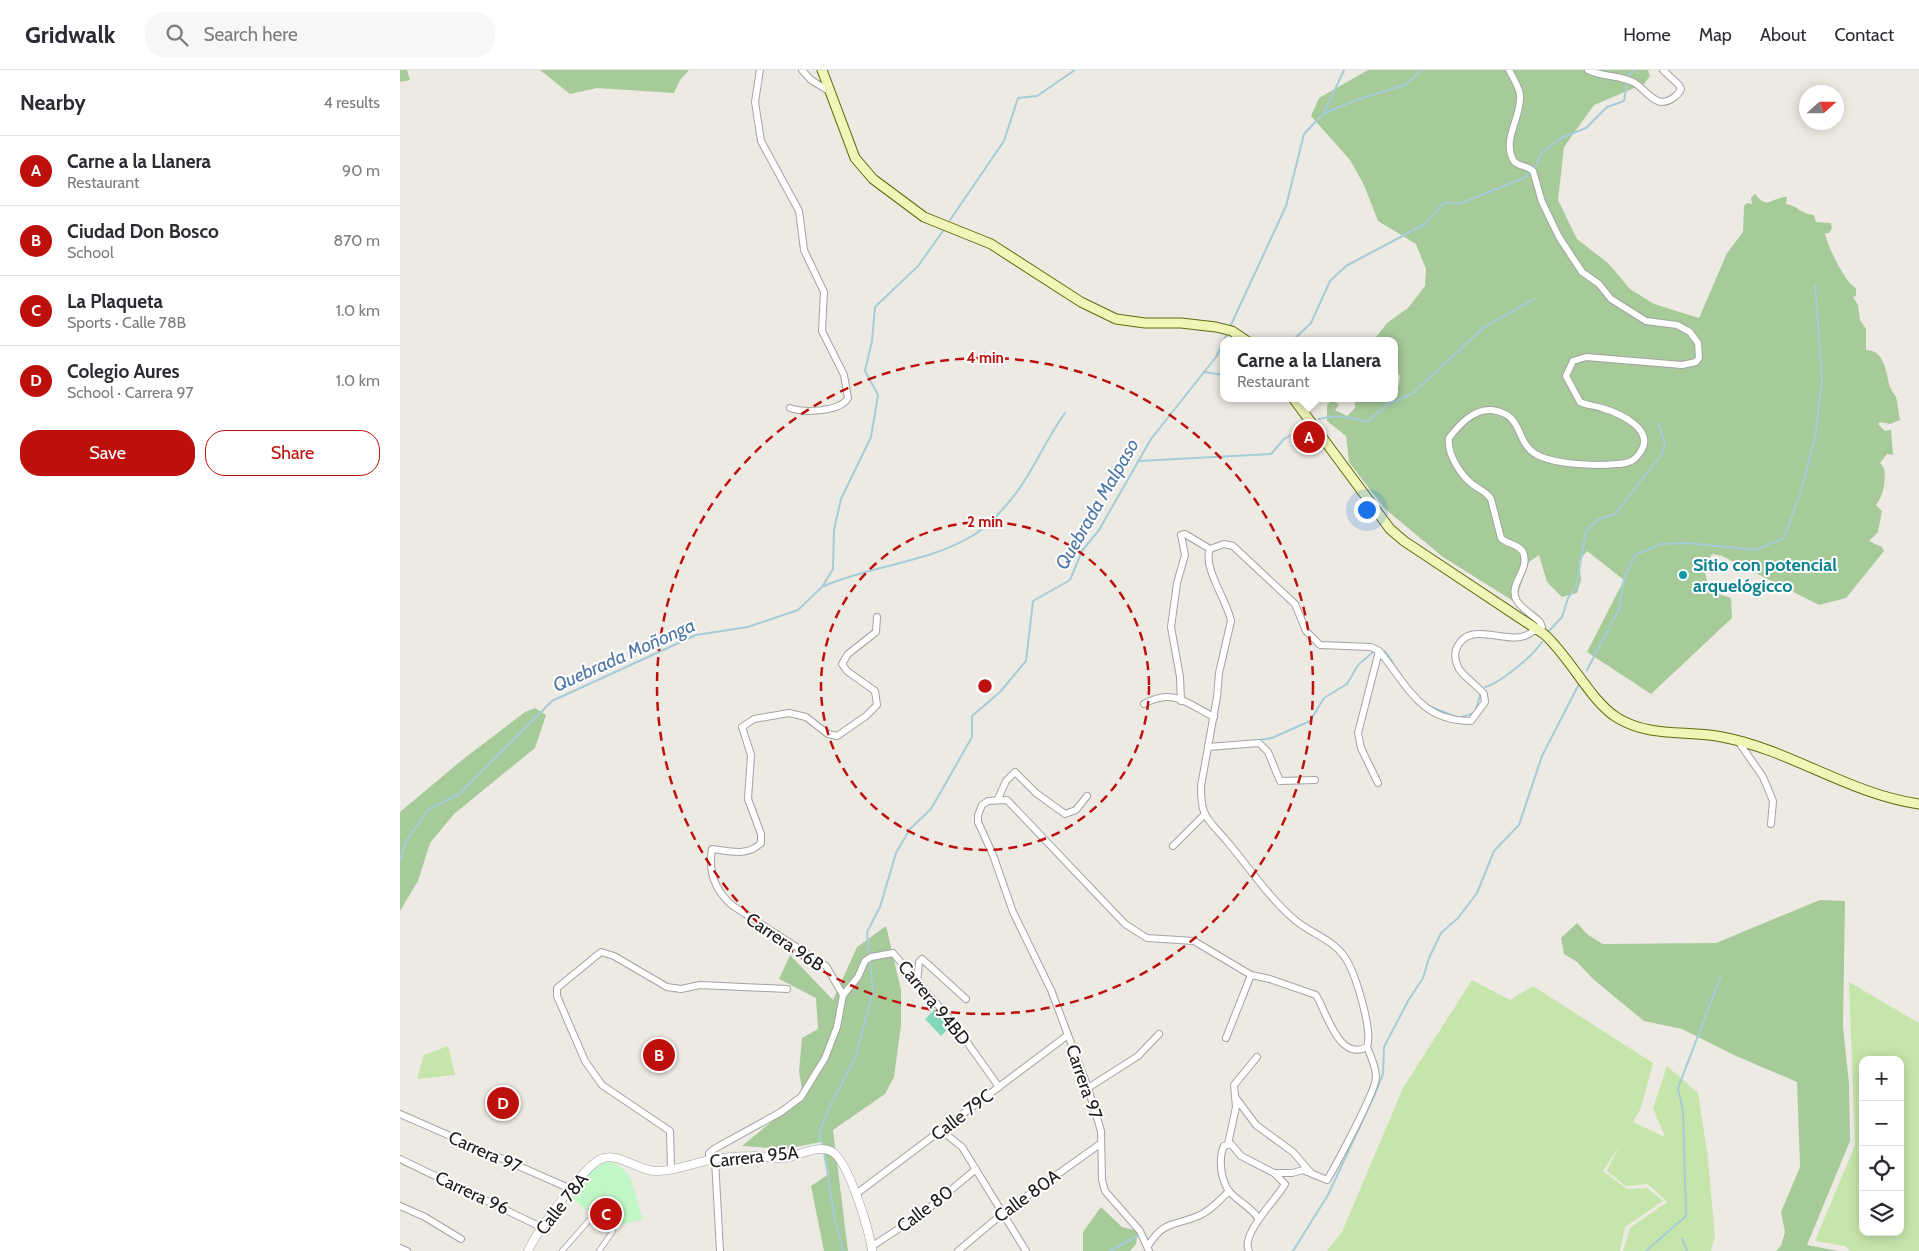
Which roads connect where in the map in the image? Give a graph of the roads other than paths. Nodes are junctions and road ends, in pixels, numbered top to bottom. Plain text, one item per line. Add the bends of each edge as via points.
1 (760, 70) edge
2 (802, 70) edge
3 (822, 70) edge
4 (1509, 70) edge
5 (1588, 70) edge
6 (1662, 70) edge
7 (829, 92) junction
8 (1240, 337) edge
9 (1296, 402) edge
10 (790, 408) dead end
11 (1210, 549) junction
12 (877, 617) dead end
13 (1539, 631) junction
14 (1379, 651) junction
15 (1181, 701) junction
16 (1144, 704) dead end
17 (1214, 717) junction
18 (1738, 741) junction
19 (1208, 747) junction
20 (1315, 780) dead end
21 (1378, 783) dead end
22 (1087, 796) dead end
23 (998, 799) junction
24 (1919, 804) edge
25 (1772, 813) junction
26 (1205, 814) junction
27 (1779, 823) dead end
28 (1771, 824) dead end
29 (1174, 846) dead end
30 (1251, 975) junction
31 (917, 983) junction
32 (787, 990) dead end
33 (843, 995) junction
34 (966, 999) dead end
35 (1159, 1034) dead end
36 (1068, 1035) junction
37 (1226, 1038) dead end
38 (1368, 1047) junction
39 (1257, 1057) dead end
40 (999, 1087) junction
41 (1088, 1088) junction
42 (1236, 1098) junction
43 (400, 1114) edge
44 (942, 1131) junction
45 (1100, 1144) junction
46 (1228, 1144) junction
47 (400, 1159) edge
48 (599, 1159) joint
49 (712, 1160) junction
50 (672, 1169) junction
51 (976, 1169) junction
52 (1274, 1172) junction
53 (1311, 1174) junction
54 (571, 1189) junction
55 (1229, 1191) junction
56 (856, 1194) junction
57 (400, 1206) edge
58 (1002, 1214) junction
59 (591, 1218) dead end
60 (1258, 1218) junction
61 (543, 1228) junction
62 (614, 1231) dead end
63 (462, 1240) dead end
64 (400, 1248) edge
65 (1149, 1248) edge
66 (872, 1249) edge
67 (406, 1251) edge
68 (528, 1251) edge
69 (562, 1251) edge
70 (599, 1251) edge
71 (720, 1251) edge
72 (958, 1251) edge
73 (1026, 1251) edge
74 (1249, 1251) edge

1 - 10 street via 755,102 761,141 799,211 804,250 824,292 822,331 848,388 848,398 841,405 809,413
2 - 7 street
3 - 7 main road
4 - 13 street via 1520,94 1510,141 1512,158 1515,163 1533,171 1538,193 1576,266 1611,299 1646,321 1677,325 1690,332 1700,351 1699,358 1690,364 1586,357 1573,361 1568,368 1568,381 1580,402 1604,408 1644,433 1645,446 1627,464 1583,464 1541,456 1529,448 1516,423 1499,411 1477,412 1449,438 1450,452 1464,475 1491,499 1501,538 1524,553 1524,569 1514,592 1517,601 1540,622 1542,627
5 - 6 street via 1634,82 1664,102 1681,90
7 - 8 main road via 855,158 873,179 924,217 992,244 1081,302 1116,319 1198,325 1228,330
9 - 13 main road via 1390,529
11 - 14 street via 1224,544 1233,546 1295,604 1306,631 1320,645
11 - 15 street via 1185,534 1181,535 1186,549 1171,627
11 - 17 street via 1211,568 1231,621 1219,673
12 - 33 street, Carrera 96B via 876,632 848,654 842,664 875,690 877,705 837,736 828,734 806,717 789,713 744,723 742,731 752,763 748,799 761,842 755,849 743,852 712,849 712,873 724,898 743,914 826,966
13 - 14 street via 1519,638 1471,635 1461,641 1456,652 1457,665 1484,694 1485,702 1471,720 1452,719 1418,702
13 - 18 main road via 1557,646 1598,700 1617,718 1658,732
14 - 21 street via 1358,733 1360,748
15 - 16 street via 1164,695
15 - 17 street
17 - 19 street
18 - 24 main road via 1777,752 1854,788
18 - 25 street via 1763,778 1773,801
19 - 20 street via 1259,743 1268,752 1280,781
19 - 26 street via 1201,786
22 - 23 street via 1076,810 1062,813 1015,772 1006,781
23 - 30 street via 1007,800 1017,808 1135,932 1147,938 1194,941
23 - 36 street, Carrera 97 via 982,805 978,822 1013,912 1051,990
25 - 27 street
25 - 28 street
26 - 29 street
26 - 38 street via 1295,921 1333,945 1344,956 1355,977 1366,1018
30 - 37 street
30 - 38 street via 1316,995 1343,1044 1354,1051
31 - 33 street, Carrera 94BD via 890,952 871,956 865,961 858,977
31 - 34 street via 922,959
31 - 40 street, Carrera 94BD via 954,1024
32 - 50 street via 700,985 680,989 667,987 614,956 600,952 557,988 557,996 585,1061 602,1085 670,1130
33 - 49 street via 837,1027 825,1058 801,1097 781,1112 714,1149 709,1153
35 - 41 street via 1138,1056
36 - 40 street, Calle 79C
36 - 41 street, Carrera 97
38 - 53 street via 1376,1075 1368,1100 1327,1179
39 - 42 street via 1236,1080
40 - 44 street, Calle 79C
41 - 45 street, Carrera 97 via 1100,1131
42 - 46 street
42 - 53 street via 1256,1126 1293,1152
43 - 54 street, Carrera 97
44 - 51 street via 962,1147
44 - 56 street, Calle 79C
45 - 58 street, Calle 80A
45 - 65 street, Carrera 97 via 1105,1191 1140,1231
46 - 52 street via 1252,1163
46 - 55 street via 1221,1152 1220,1160
47 - 61 street, Carrera 96
48 - 50 street, Carrera 95A via 613,1157 649,1171
48 - 54 street, Calle 78A
49 - 50 street, Carrera 95A
49 - 56 street, Carrera 95A via 754,1156 783,1158 829,1149 844,1164
49 - 71 street
51 - 58 street
51 - 66 street, Calle 80 via 927,1210
52 - 53 street via 1303,1170
52 - 60 street via 1285,1184 1278,1197
54 - 61 street, Calle 78A
55 - 60 street
55 - 65 street via 1204,1213 1161,1230
56 - 66 street, Carrera 95A
57 - 63 street
58 - 72 street, Calle 80A
58 - 73 street
59 - 69 street
60 - 74 street via 1247,1242
61 - 68 street, Calle 78A
62 - 70 street
64 - 67 street

